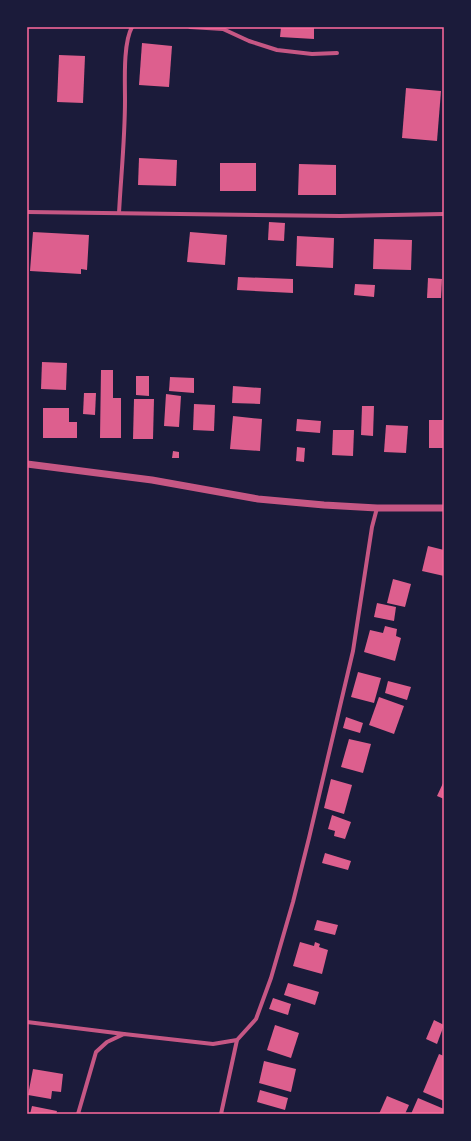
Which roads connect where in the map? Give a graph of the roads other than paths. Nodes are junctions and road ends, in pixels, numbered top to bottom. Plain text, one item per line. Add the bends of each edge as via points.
1 (132, 27) edge
2 (190, 27) edge
3 (337, 53) dead end
4 (27, 212) edge
5 (118, 214) junction
6 (444, 214) edge
7 (27, 464) edge
8 (377, 508) junction
9 (444, 508) edge
10 (27, 1022) edge
11 (124, 1034) junction
12 (237, 1040) junction
13 (78, 1114) edge
14 (221, 1114) edge

1 - 5 street via 125,73
2 - 3 street via 223,29 277,50 312,54
4 - 5 street
5 - 6 street
7 - 8 street via 152,480 258,499
8 - 9 street
8 - 12 street via 353,651 293,902 256,1019
10 - 11 street
11 - 12 street via 213,1044
11 - 13 street via 107,1042 96,1052
12 - 14 street

